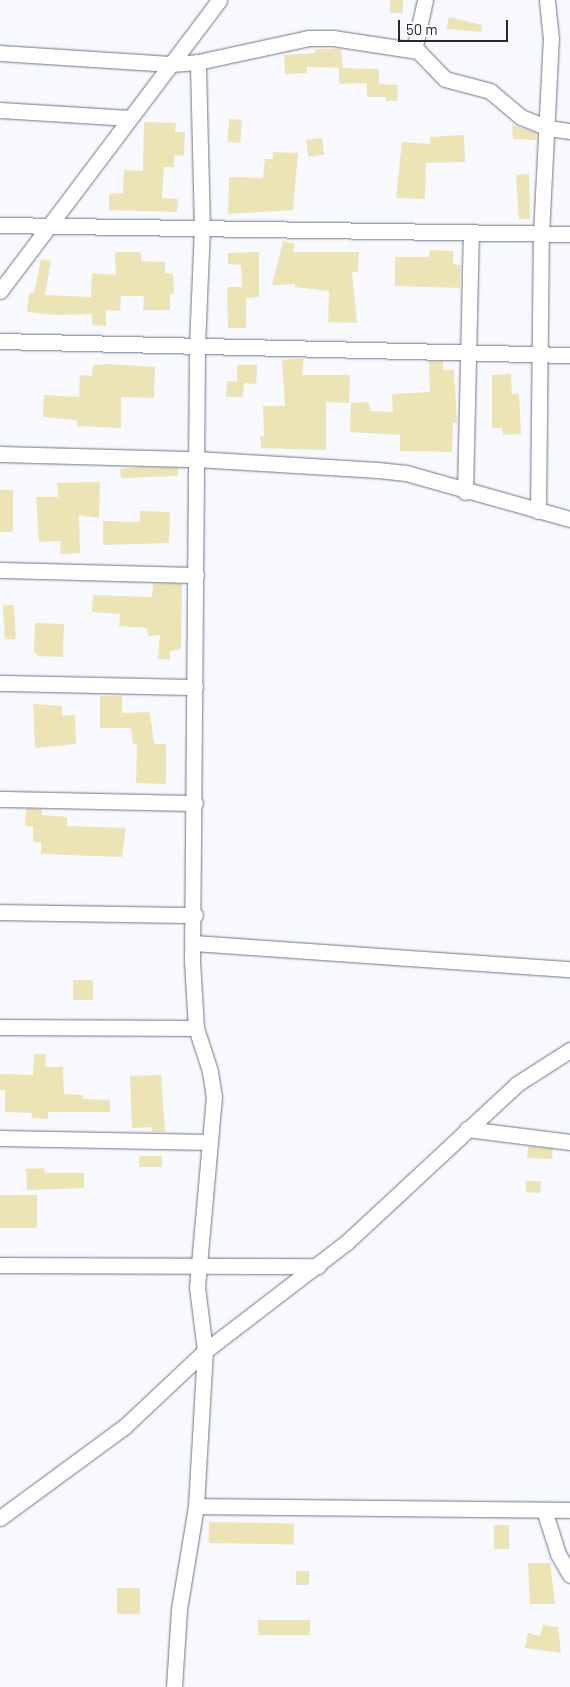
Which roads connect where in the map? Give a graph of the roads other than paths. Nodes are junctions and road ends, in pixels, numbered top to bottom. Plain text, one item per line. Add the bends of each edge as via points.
1 (219, 0) edge
2 (425, 0) edge
3 (547, 0) edge
4 (414, 50) junction
5 (0, 53) edge
6 (198, 62) junction
7 (171, 64) junction
8 (0, 110) edge
9 (130, 118) junction
10 (548, 128) junction
11 (570, 132) edge
12 (0, 225) edge
13 (49, 226) junction
14 (202, 229) junction
15 (471, 233) junction
16 (541, 234) junction
17 (570, 234) edge
18 (0, 291) edge
19 (0, 341) edge
20 (197, 346) junction
21 (466, 352) junction
22 (540, 354) junction
23 (570, 355) edge
24 (0, 454) edge
25 (196, 459) junction
26 (464, 492) junction
27 (538, 511) junction
28 (570, 519) edge
29 (0, 570) edge
30 (196, 575) junction
31 (0, 683) edge
32 (196, 688) junction
33 (0, 799) edge
34 (196, 803) junction
35 (0, 912) edge
36 (195, 915) junction
37 (194, 943) junction
38 (570, 969) edge
39 (0, 1027) edge
40 (196, 1028) junction
41 (570, 1050) edge
42 (467, 1129) junction
43 (0, 1138) edge
44 (210, 1142) junction
45 (570, 1142) edge
46 (0, 1264) edge
47 (200, 1266) junction
48 (318, 1266) junction
49 (205, 1351) junction
50 (196, 1506) junction
51 (544, 1510) junction
52 (570, 1510) edge
53 (0, 1518) edge
54 (570, 1575) edge
55 (174, 1687) edge

1 - 7 street
2 - 4 street
3 - 10 street via 551,39
4 - 6 street via 320,37
4 - 10 street via 445,79 490,91 521,117
5 - 7 street
6 - 7 street
6 - 14 street
7 - 9 street
8 - 9 street
9 - 13 street
10 - 11 street
10 - 16 street
12 - 13 street
13 - 14 street
13 - 18 street
14 - 15 street
14 - 20 street
15 - 16 street
15 - 21 street
16 - 17 street
16 - 22 street
19 - 20 street
20 - 21 street
20 - 25 street
21 - 22 street
21 - 26 street
22 - 23 street
22 - 27 street
24 - 25 street
25 - 26 street via 406,473
25 - 30 street
26 - 27 street
27 - 28 street
29 - 30 street
30 - 32 street
31 - 32 street
32 - 34 street
33 - 34 street
34 - 36 street
35 - 36 street
36 - 37 street
37 - 38 street
37 - 40 street
39 - 40 street
40 - 44 street via 214,1084
41 - 42 street via 516,1084
42 - 45 street
42 - 48 street via 379,1214
43 - 44 street
44 - 47 street
46 - 47 street
47 - 48 street
47 - 49 street via 197,1287
48 - 49 street
49 - 50 street
49 - 53 street via 124,1427
50 - 51 street
50 - 55 street via 179,1609
51 - 52 street
51 - 54 street via 558,1554

